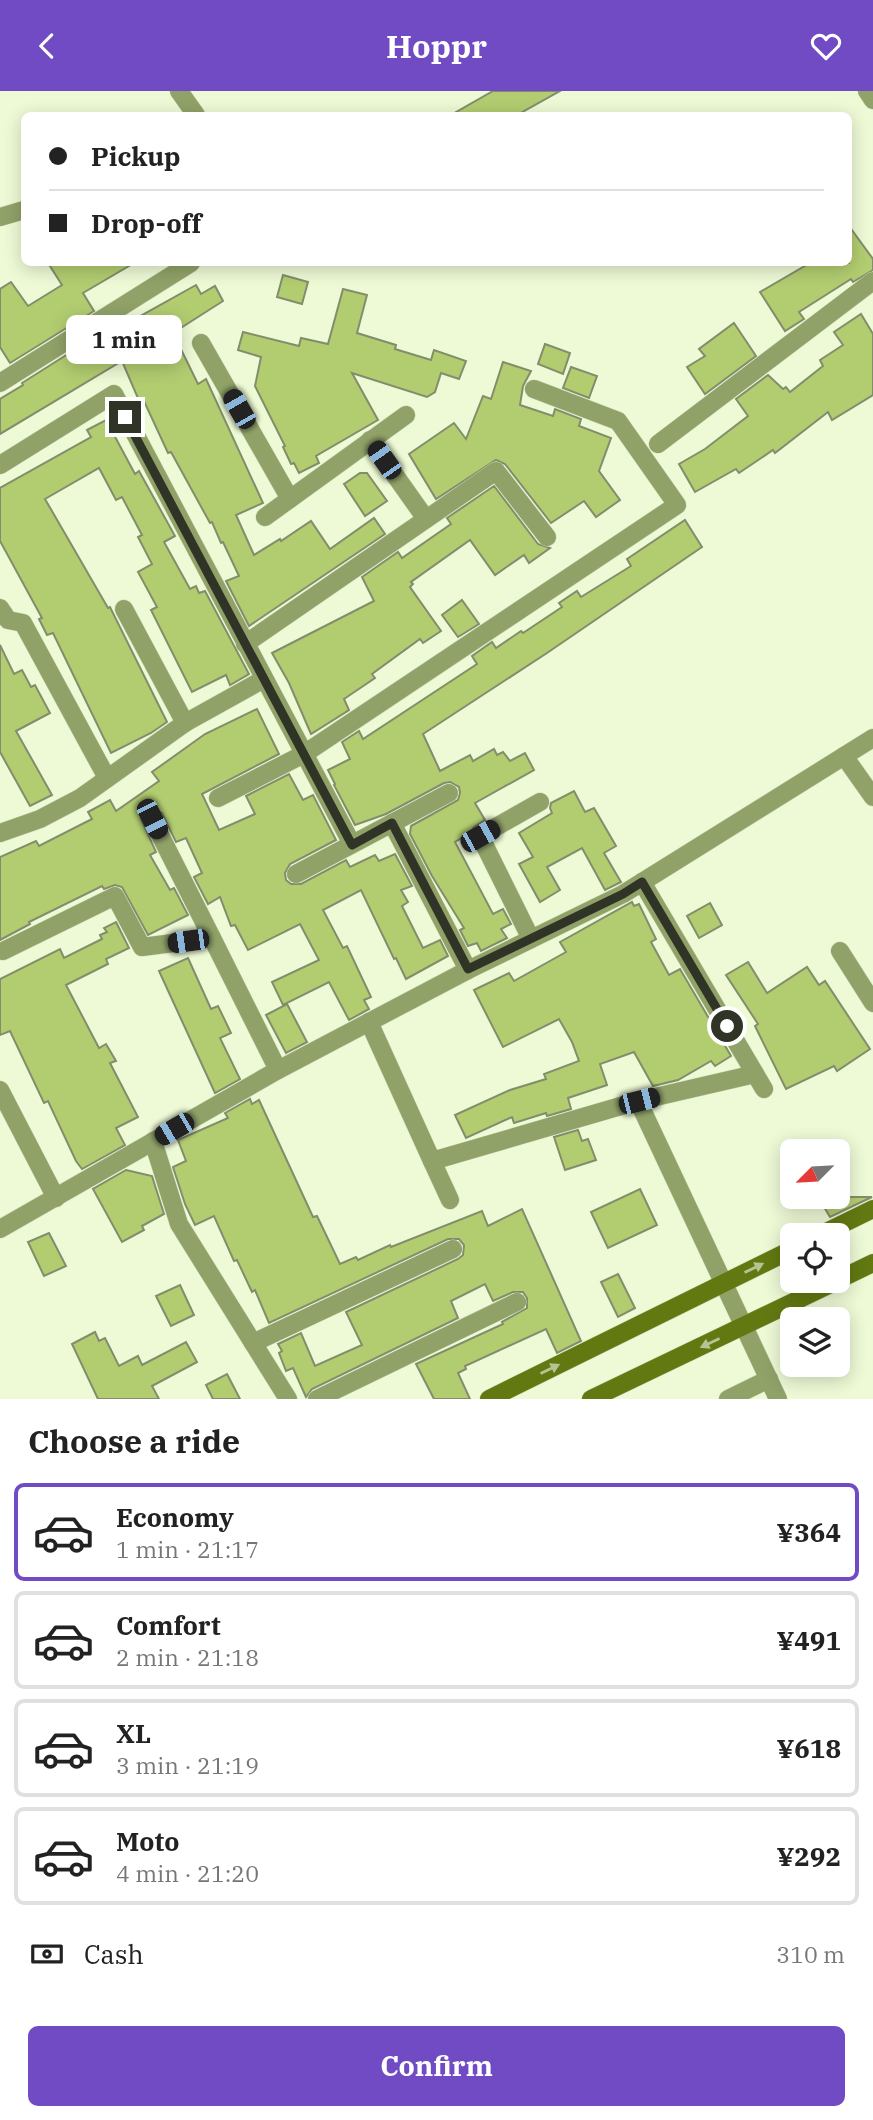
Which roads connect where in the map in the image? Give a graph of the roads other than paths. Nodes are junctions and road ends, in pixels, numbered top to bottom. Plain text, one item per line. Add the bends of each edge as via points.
1 (179, 91) edge
2 (867, 91) edge
3 (873, 100) edge
4 (194, 112) edge
5 (21, 212) edge
6 (0, 217) edge
7 (186, 266) edge
8 (873, 281) edge
9 (201, 343) dead end
10 (0, 383) edge
11 (534, 389) dead end
12 (406, 415) dead end
13 (370, 440) junction
14 (658, 444) dead end
15 (3, 458) edge
16 (290, 499) junction
17 (265, 517) dead end
18 (426, 519) junction
19 (547, 537) dead end
20 (0, 608) edge
21 (124, 609) dead end
22 (245, 644) junction
23 (264, 679) junction
24 (186, 723) junction
25 (873, 738) edge
26 (304, 754) junction
27 (844, 756) junction
28 (107, 778) junction
29 (449, 793) dead end
30 (873, 797) edge
31 (218, 798) dead end
32 (540, 802) dead end
33 (152, 819) dead end
34 (392, 823) junction
35 (1, 830) edge
36 (352, 845) junction
37 (296, 874) dead end
38 (642, 882) junction
39 (212, 938) junction
40 (531, 939) junction
41 (3, 951) dead end
42 (840, 951) dead end
43 (468, 969) junction
44 (873, 1003) edge
45 (369, 1022) junction
46 (278, 1070) junction
47 (0, 1090) edge
48 (639, 1101) junction
49 (153, 1141) junction
50 (432, 1161) junction
51 (56, 1198) junction
52 (450, 1200) dead end
53 (873, 1209) edge
54 (844, 1223) edge
55 (0, 1229) edge
56 (453, 1249) dead end
57 (780, 1255) edge
58 (873, 1263) edge
59 (850, 1275) edge
60 (725, 1282) junction
61 (814, 1293) edge
62 (517, 1302) dead end
63 (746, 1327) junction
64 (253, 1343) junction
65 (769, 1379) junction
66 (288, 1399) edge
67 (317, 1399) edge
68 (489, 1399) edge
69 (591, 1399) edge
70 (728, 1399) edge
71 (778, 1399) edge

1 - 4 street
2 - 3 street
5 - 6 street
7 - 10 street
8 - 14 street
9 - 16 street
11 - 26 street via 618,421 677,505
12 - 13 street
13 - 16 street
13 - 18 street
15 - 22 street via 114,394
16 - 17 street
18 - 19 street via 496,471
18 - 22 street
20 - 28 street via 8,620 23,624
21 - 24 street
22 - 23 street
23 - 24 street
23 - 26 street
24 - 28 street
25 - 27 street
26 - 31 street
26 - 36 street
27 - 30 street
27 - 38 street
28 - 35 street via 40,819
29 - 34 street
32 - 40 street via 480,836
33 - 39 street
34 - 36 street
34 - 43 street
36 - 37 street
38 - 40 street
38 - 48 street via 760,1081
39 - 41 street via 142,947 115,896
39 - 46 street
40 - 43 street
42 - 44 street
43 - 45 street
45 - 46 street
45 - 50 street
46 - 49 street
47 - 51 street
48 - 50 street
48 - 60 street
49 - 51 street
49 - 64 street via 179,1224
50 - 52 street
51 - 55 street
53 - 54 street
56 - 64 street
60 -> 57 street
58 - 59 street
60 - 63 street
68 -> 60 street
61 - 63 street
62 - 67 street
63 - 65 street
63 -> 69 street
64 - 66 street
65 - 70 street
65 - 71 street

